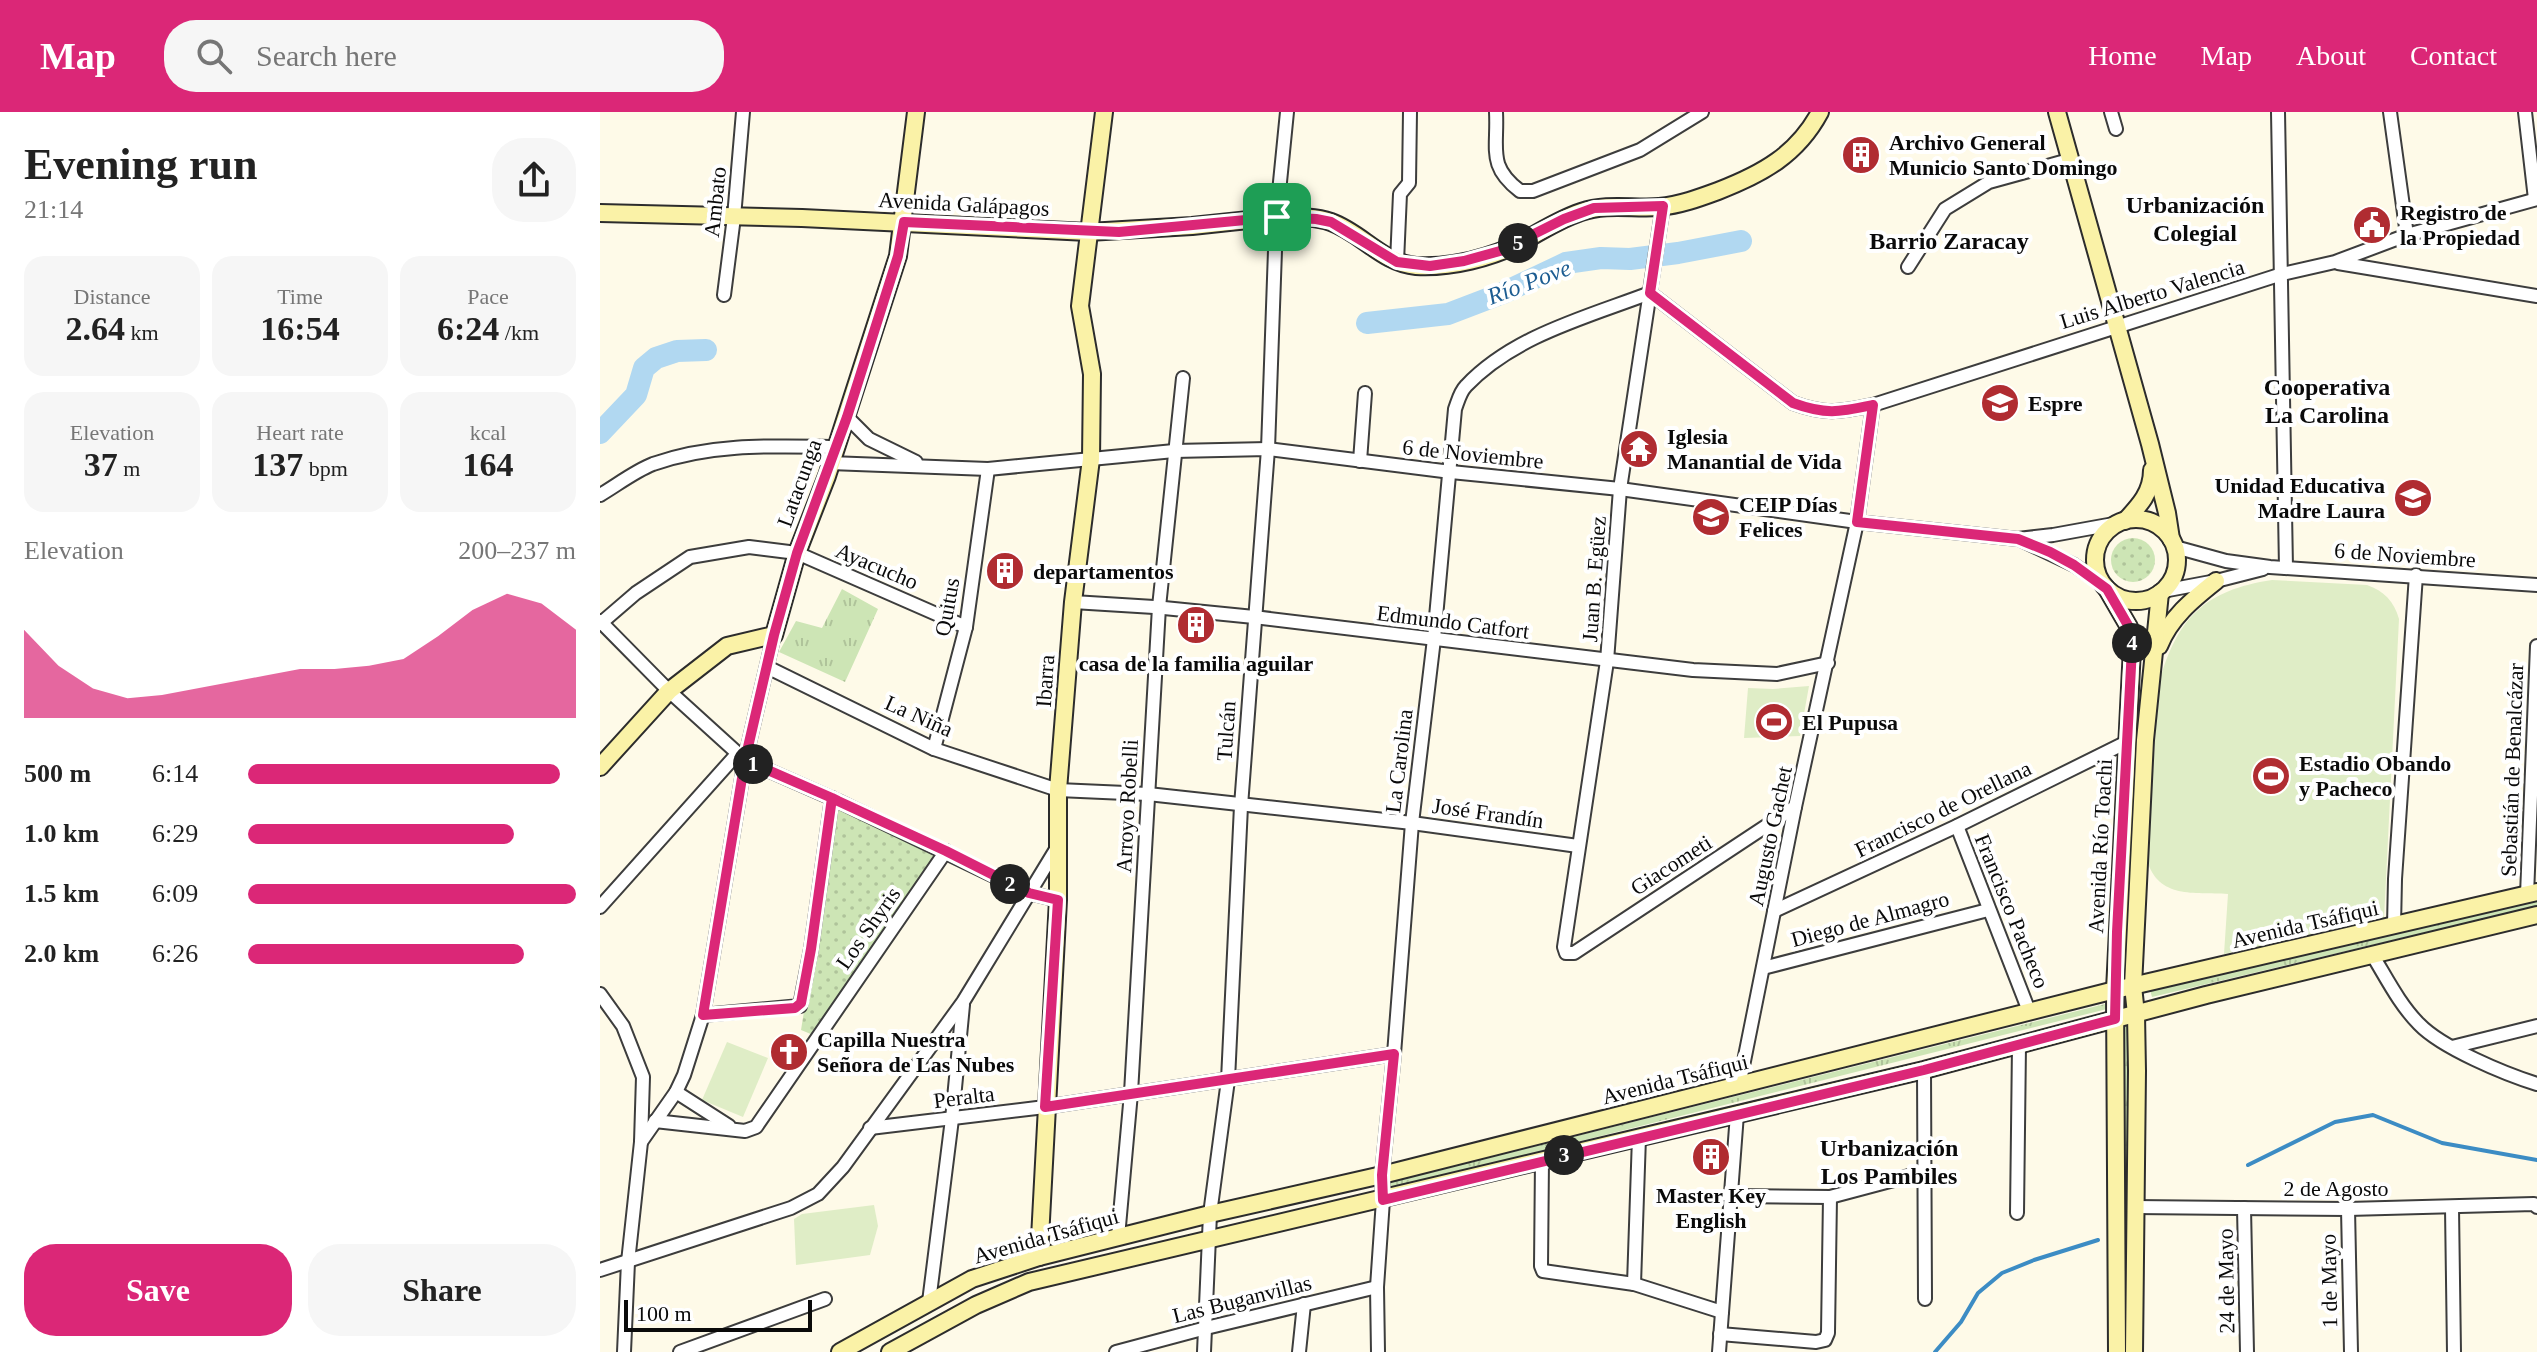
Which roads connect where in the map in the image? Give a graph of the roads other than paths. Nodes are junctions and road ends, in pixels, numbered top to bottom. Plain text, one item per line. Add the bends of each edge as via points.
1 (743, 112) edge
2 (916, 112) edge
3 (1104, 112) edge
4 (1287, 112) edge
5 (1410, 112) edge
6 (1496, 112) edge
7 (1702, 112) edge
8 (1820, 112) edge
9 (2057, 112) edge
10 (2111, 112) edge
11 (2278, 112) edge
12 (2390, 112) edge
13 (2525, 112) edge
14 (2116, 129) dead end
15 (2069, 160) junction
16 (2536, 199) edge
17 (1663, 206) junction
18 (600, 213) edge
19 (734, 217) junction
20 (1277, 217) junction
21 (904, 222) junction
22 (1088, 232) junction
23 (2407, 235) junction
24 (1397, 262) junction
25 (2335, 262) junction
26 (1908, 267) dead end
27 (2282, 274) junction
28 (1650, 293) junction
29 (724, 295) dead end
30 (2537, 296) edge
31 (2117, 326) junction
32 (1183, 378) dead end
33 (1365, 393) dead end
34 (1873, 405) junction
35 (847, 417) junction
36 (2150, 444) junction
37 (1268, 449) junction
38 (1174, 451) junction
39 (833, 455) junction
40 (1091, 459) junction
41 (1360, 461) junction
42 (922, 465) junction
43 (988, 469) junction
44 (1451, 472) junction
45 (1620, 489) junction
46 (600, 495) edge
47 (1857, 522) junction
48 (2122, 522) junction
49 (2018, 539) junction
50 (2173, 543) junction
51 (797, 553) junction
52 (2270, 567) junction
53 (2286, 568) junction
54 (2416, 575) junction
55 (2216, 581) junction
56 (2537, 585) edge
57 (2106, 588) junction
58 (2161, 592) junction
59 (1073, 602) junction
60 (1159, 607) junction
61 (1254, 617) junction
62 (601, 622) edge
63 (966, 627) junction
64 (774, 635) junction
65 (1434, 639) junction
66 (2537, 646) edge
67 (1607, 661) junction
68 (1828, 663) junction
69 (2152, 663) junction
70 (767, 667) junction
71 (669, 691) junction
72 (2129, 741) junction
73 (934, 749) junction
74 (741, 757) junction
75 (600, 767) edge
76 (1058, 790) junction
77 (1148, 794) junction
78 (832, 798) junction
79 (1241, 806) junction
80 (1795, 807) junction
81 (1412, 823) junction
82 (1957, 826) junction
83 (1058, 846) junction
84 (1578, 846) junction
85 (946, 851) junction
86 (1029, 893) junction
87 (2532, 894) edge
88 (1058, 900) junction
89 (600, 907) edge
90 (1988, 910) junction
91 (1774, 911) junction
92 (2537, 915) edge
93 (2394, 926) junction
94 (1566, 953) joint
95 (2373, 956) junction
96 (1763, 968) junction
97 (2133, 986) junction
98 (2115, 990) junction
99 (600, 994) edge
100 (963, 1002) junction
101 (2029, 1011) junction
102 (2136, 1014) junction
103 (703, 1015) junction
104 (2115, 1019) junction
105 (2537, 1026) edge
106 (2019, 1045) junction
107 (2452, 1047) junction
108 (1394, 1054) junction
109 (1924, 1070) junction
110 (1228, 1080) junction
111 (2537, 1084) edge
112 (1739, 1086) junction
113 (676, 1092) junction
114 (1131, 1093) junction
115 (1045, 1107) junction
116 (1737, 1114) junction
117 (952, 1119) junction
118 (655, 1121) junction
119 (732, 1128) junction
120 (870, 1128) junction
121 (1639, 1137) junction
122 (641, 1142) junction
123 (1542, 1160) junction
124 (1924, 1172) junction
125 (1382, 1175) junction
126 (1732, 1196) junction
127 (1830, 1197) junction
128 (1383, 1200) junction
129 (2134, 1207) junction
130 (2537, 1207) edge
131 (2244, 1208) junction
132 (2452, 1208) junction
133 (2348, 1209) junction
134 (2017, 1213) dead end
135 (1210, 1214) junction
136 (1118, 1237) junction
137 (1209, 1239) junction
138 (1039, 1257) junction
139 (628, 1262) junction
140 (600, 1270) edge
141 (1634, 1284) junction
142 (1377, 1287) junction
143 (825, 1299) dead end
144 (1925, 1299) dead end
145 (929, 1302) junction
146 (1304, 1304) junction
147 (1722, 1312) junction
148 (1206, 1328) junction
149 (1720, 1334) junction
150 (624, 1352) edge
151 (680, 1352) edge
152 (840, 1352) edge
153 (890, 1352) edge
154 (1116, 1352) edge
155 (1204, 1352) edge
156 (1299, 1352) edge
157 (1378, 1352) edge
158 (1719, 1352) edge
159 (2117, 1352) edge
160 (2134, 1352) edge
161 (2247, 1352) edge
162 (2351, 1352) edge
163 (2454, 1352) edge

1 - 19 street, Ambato
2 - 21 main road, Latacunga
3 - 22 main road, Ibarra
4 - 20 street, Tulcán
5 - 24 street via 1409,183 1400,194
6 - 7 street via 1500,173 1520,191 1533,191 1640,150
8 - 17 main road via 1797,146 1769,168
9 - 15 main road
10 - 14 street
11 - 27 street
12 - 23 street
13 - 16 street
15 - 26 street via 1989,182 1945,209
15 - 31 main road
16 - 23 street, Luis Alberto Valencia
17 - 24 main road via 1594,208 1500,251 1464,261 1430,266
17 - 28 street, Juan B. Egüez
18 - 19 main road, Avenida Galápagos
19 - 21 main road, Avenida Galápagos
19 - 29 street, Ambato
20 - 22 main road, Avenida Galápagos
20 - 24 main road, Avenida Galápagos via 1331,222
20 - 37 street, Tulcán
21 - 22 main road, Avenida Galápagos
21 - 35 main road, Latacunga
22 - 40 main road, Ibarra via 1080,306 1092,374
23 - 25 street, Luis Alberto Valencia
25 - 27 street, Luis Alberto Valencia
25 - 30 street
27 - 31 street, Luis Alberto Valencia
27 - 53 street
28 - 34 street, Luis Alberto Valencia via 1793,403 1817,412
28 - 44 street, La Carolina via 1541,334 1463,388 1455,409
28 - 45 street, Juan B. Egüez
31 - 34 street, Luis Alberto Valencia
31 - 36 main road
32 - 38 street, Arroyo Robelli
33 - 41 street
34 - 47 street, Augusto Gachet
35 - 39 main road, Latacunga
35 - 42 street, 6 de Noviembre via 869,439
36 - 48 main road via 2152,483
36 - 50 main road
37 - 38 street, 6 de Noviembre
37 - 41 street, 6 de Noviembre
37 - 61 street, Tulcán
38 - 40 street, 6 de Noviembre
38 - 60 street, Arroyo Robelli
39 - 42 street, 6 de Noviembre
39 - 46 street, 6 de Noviembre via 776,446 703,449 650,465
39 - 51 main road, Latacunga
40 - 43 street, 6 de Noviembre
40 - 59 main road, Ibarra
41 - 44 street, 6 de Noviembre
42 - 43 street, 6 de Noviembre
43 - 63 street, Quitus
44 - 45 street, 6 de Noviembre
44 - 65 street, La Carolina
45 - 47 street, 6 de Noviembre
45 - 67 street, Juan B. Egüez
47 - 49 street, 6 de Noviembre
47 - 68 street, Augusto Gachet
48 - 49 street, 6 de Noviembre
48 - 50 main road via 2155,524
48 - 57 main road via 2107,531 2096,551 2097,573
49 - 57 street, 6 de Noviembre via 2074,565
50 - 52 street, 6 de Noviembre via 2226,561
50 - 58 main road via 2176,570
51 - 62 street, Ayacucho via 749,547 690,557
51 - 63 street, Ayacucho
51 - 64 main road, Latacunga
52 - 53 street, 6 de Noviembre
52 - 55 street, 6 de Noviembre
53 - 54 street, 6 de Noviembre
54 - 56 street, 6 de Noviembre
54 - 93 street
55 - 58 street, 6 de Noviembre
55 - 69 main road via 2172,622
57 - 58 main road via 2131,600
57 - 72 main road, Avenida Río Toachi via 2132,640
58 - 69 main road, Avenida Río Toachi
59 - 60 street, Edmundo Catfort
59 - 76 main road, Ibarra
60 - 61 street, Edmundo Catfort
60 - 77 street, Arroyo Robelli
61 - 65 street, Edmundo Catfort
61 - 79 street, Tulcán
62 - 71 street
63 - 73 street, Quitus
64 - 70 street, Latacunga
64 - 71 main road via 727,646
65 - 67 street, Edmundo Catfort
65 - 81 street, La Carolina
66 - 87 street, Sebastián de Benalcázar
67 - 68 street, Edmundo Catfort via 1777,674
67 - 84 street, Juan B. Egüez
68 - 80 street, Augusto Gachet
69 - 97 main road, Avenida Río Toachi
70 - 73 street, La Niña
70 - 74 street, Latacunga
71 - 74 street
71 - 75 main road
72 - 82 street, Francisco de Orellana
72 - 98 main road, Avenida Río Toachi
73 - 76 street, La Niña
74 - 78 street
74 - 89 street
74 - 103 street, Latacunga
76 - 77 street, José Frandín
76 - 83 main road, Ibarra
77 - 79 street, José Frandín
77 - 114 street, Arroyo Robelli
78 - 85 street
78 - 103 street via 800,1006
79 - 81 street, José Frandín
79 - 110 street, Tulcán
80 - 91 street, Augusto Gachet
80 - 94 street, Giacometi via 1574,953
81 - 84 street, José Frandín
81 - 108 street, La Carolina
82 - 90 street, Francisco Pacheco
82 - 91 street, Francisco de Orellana
83 - 86 street
83 - 88 main road, Ibarra
84 - 94 street, Juan B. Egüez
85 - 86 street
85 - 119 street, Los Shyris via 756,1127
86 - 88 street
86 - 100 street
87 - 93 main road, Avenida Tsáfiqui
88 - 115 main road, Ibarra
90 - 96 street, Diego de Almagro
90 - 101 street, Francisco Pacheco
91 - 96 street, Augusto Gachet
92 - 95 main road, Avenida Tsáfiqui
93 - 97 main road, Avenida Tsáfiqui
95 - 102 main road, Avenida Tsáfiqui
95 - 107 street via 2412,1016
96 - 112 street, Augusto Gachet
97 - 98 main road, Avenida Tsáfiqui
97 - 102 main road, Avenida Río Toachi
98 - 101 main road, Avenida Tsáfiqui
98 - 104 main road, Avenida Río Toachi
99 - 122 street via 623,1026 643,1077
100 - 117 street
100 - 120 street
101 - 112 main road, Avenida Tsáfiqui
102 - 104 main road, Avenida Tsáfiqui
102 - 129 main road, Avenida Río Toachi
103 - 113 street, Latacunga
104 - 106 main road, Avenida Tsáfiqui
104 - 159 main road, Avenida Río Toachi
105 - 107 street
106 - 109 main road, Avenida Tsáfiqui
106 - 134 street
107 - 111 street
108 - 110 street, Peralta
108 - 125 street, La Carolina
109 - 116 main road, Avenida Tsáfiqui
109 - 124 street
110 - 114 street, Peralta
110 - 135 street, Tulcán
112 - 125 main road, Avenida Tsáfiqui
113 - 118 street, Latacunga
113 - 119 street
114 - 115 street, Peralta
114 - 136 street, Arroyo Robelli
115 - 117 street, Peralta
115 - 138 main road, Ibarra
116 - 121 main road, Avenida Tsáfiqui
116 - 126 street
117 - 120 street, Peralta
117 - 145 street
118 - 119 street, Los Shyris
118 - 122 street, Latacunga
120 - 139 street via 818,1194 791,1208
121 - 123 main road, Avenida Tsáfiqui
121 - 141 street
122 - 139 street
123 - 128 main road, Avenida Tsáfiqui
123 - 141 street via 1541,1266 1549,1273
124 - 127 street
124 - 144 street
125 - 128 street, La Carolina
125 - 135 main road, Avenida Tsáfiqui
126 - 127 street
126 - 147 street
127 - 149 street via 1825,1340
128 - 137 main road, Avenida Tsáfiqui
128 - 142 street, La Carolina
129 - 131 street, 2 de Agosto
129 - 160 main road, Avenida Río Toachi
130 - 132 street, 2 de Agosto
131 - 133 street, 2 de Agosto
131 - 161 street, 24 de Mayo
132 - 133 street, 2 de Agosto
132 - 163 street
133 - 162 street, 1 de Mayo
135 - 136 main road, Avenida Tsáfiqui
135 - 137 street, Tulcán
136 - 138 main road, Avenida Tsáfiqui
137 - 148 street, Tulcán
137 - 153 main road, Avenida Tsáfiqui via 1029,1282
138 - 145 main road, Avenida Tsáfiqui via 972,1279
139 - 140 street
139 - 150 street
141 - 147 street
142 - 146 street, Las Buganvillas
142 - 157 street, La Carolina
143 - 151 street
145 - 152 main road, Avenida Tsáfiqui
146 - 148 street, Las Buganvillas
146 - 156 street
147 - 149 street
148 - 154 street, Las Buganvillas
148 - 155 street, Tulcán
149 - 158 street

